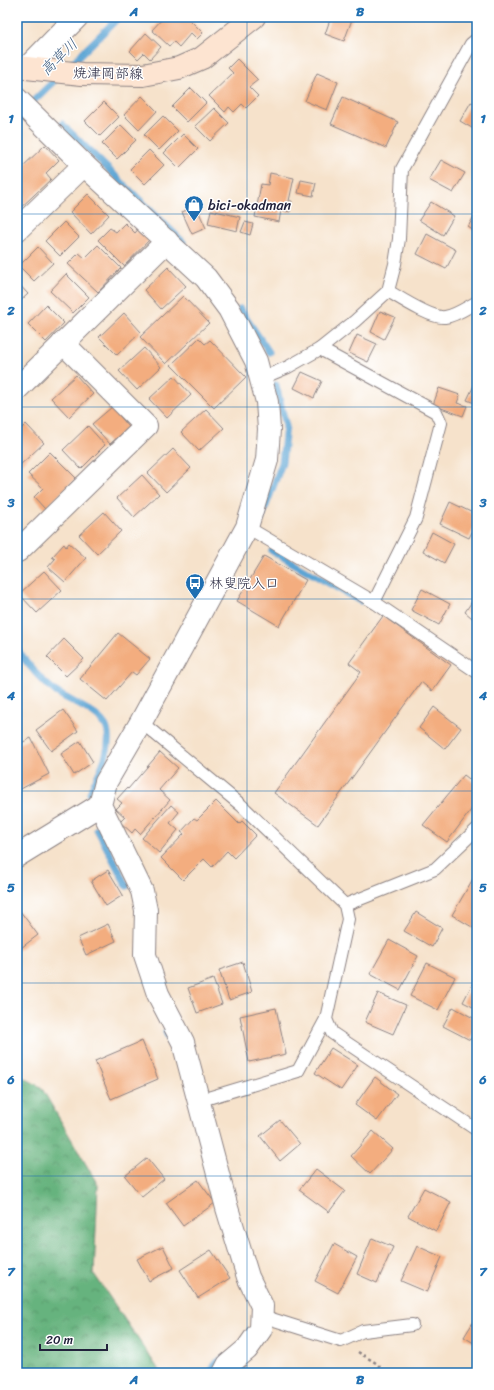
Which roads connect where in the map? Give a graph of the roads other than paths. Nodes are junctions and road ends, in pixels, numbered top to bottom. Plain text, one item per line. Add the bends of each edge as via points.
1 (77, 17) edge
2 (254, 17) edge
3 (477, 39) edge
4 (27, 68) edge
5 (17, 99) edge
6 (84, 165) junction
7 (17, 230) edge
8 (167, 241) junction
9 (388, 291) junction
10 (477, 302) edge
11 (63, 343) junction
12 (320, 349) junction
13 (262, 378) junction
14 (17, 389) edge
15 (247, 527) junction
16 (17, 550) edge
17 (374, 602) junction
18 (477, 672) edge
19 (141, 722) junction
20 (100, 805) junction
21 (477, 829) edge
22 (17, 856) edge
23 (345, 905) junction
24 (326, 1019) junction
25 (198, 1101) junction
26 (477, 1130) edge
27 (262, 1316) junction
28 (412, 1325) dead end
29 (224, 1373) edge

1 - 4 street
2 - 4 main road, 焼津岡部線 via 202,58 179,68 143,76 82,74
3 - 9 lane via 471,44 402,169 399,238
5 - 6 street
6 - 7 street
6 - 8 street
8 - 11 street
8 - 13 street via 206,278 229,309
9 - 10 lane via 433,316 445,317
9 - 12 lane
11 - 14 street
11 - 16 street via 146,426
12 - 13 lane
12 - 17 lane via 436,412 441,423 416,518
13 - 15 street via 269,429 267,460
15 - 17 lane
15 - 19 street
17 - 18 lane
19 - 20 street via 106,782
19 - 23 lane via 241,805
20 - 22 street
20 - 25 street via 142,891 146,910 145,955 158,994 183,1042
21 - 23 lane via 435,868
23 - 24 lane via 348,919
24 - 25 lane via 298,1071
24 - 26 lane via 332,1033
25 - 27 street via 248,1278 262,1306
27 - 28 lane via 341,1341 362,1331
27 - 29 street via 261,1330 247,1349 228,1365

